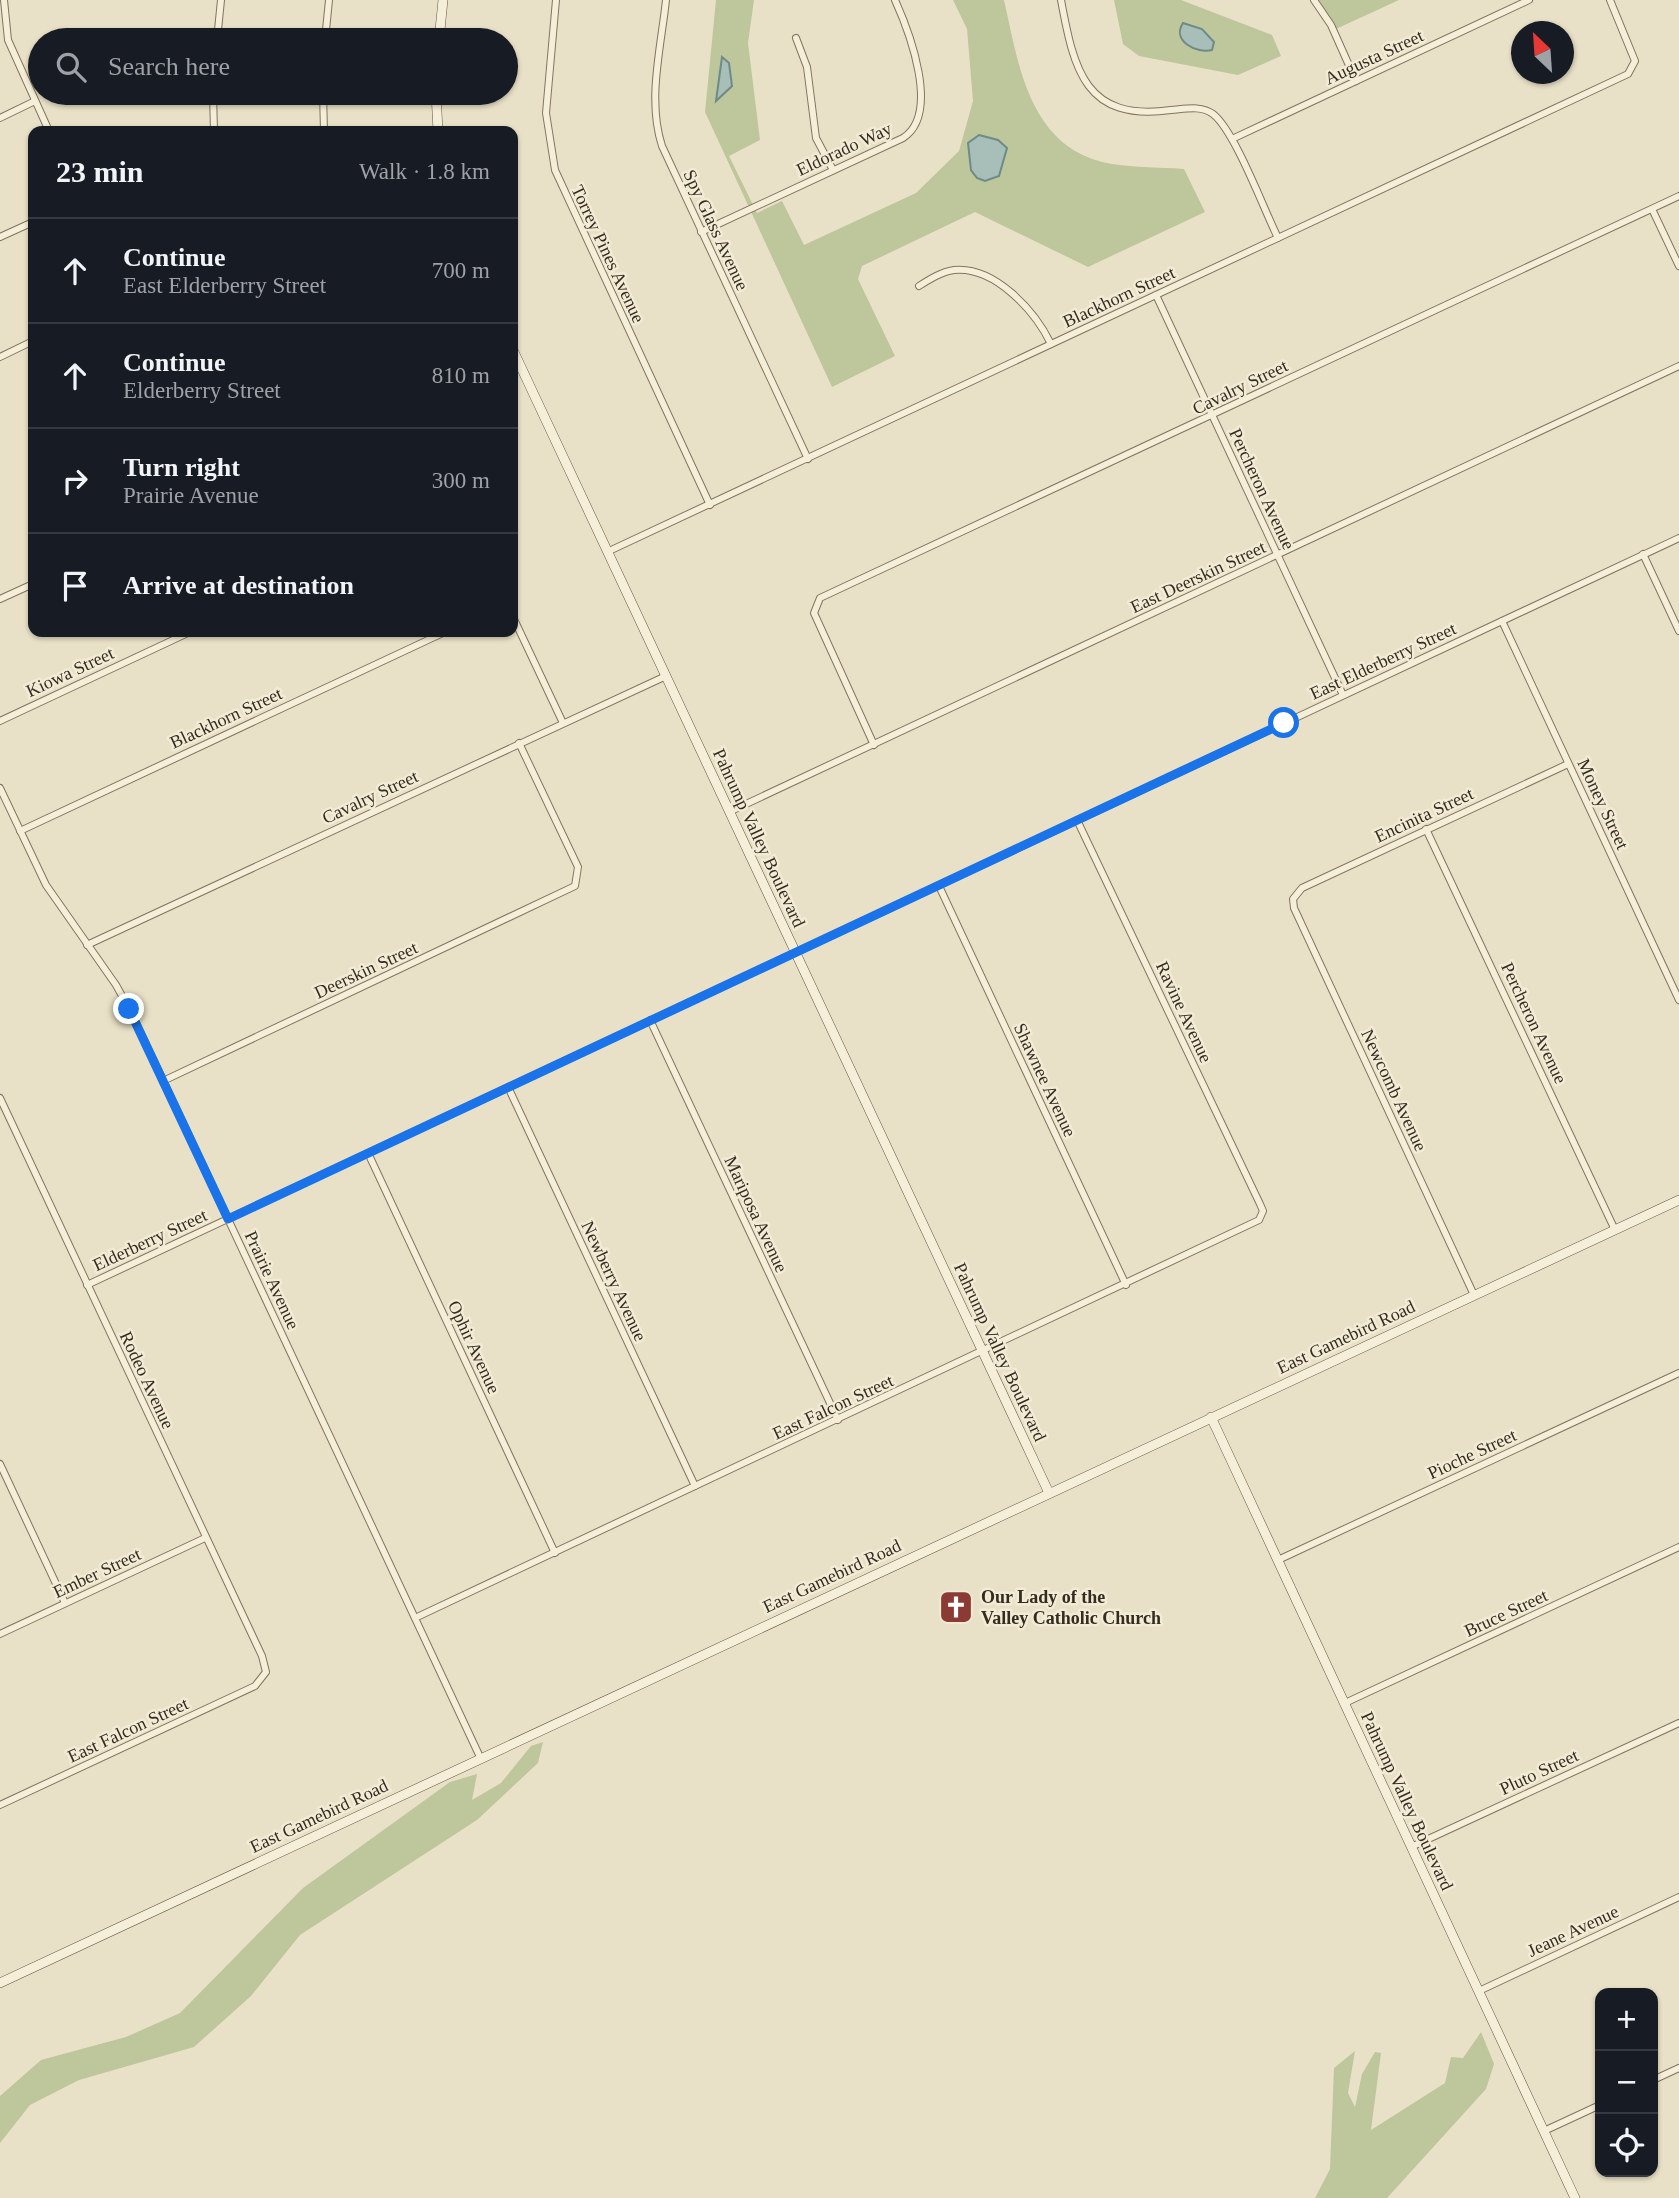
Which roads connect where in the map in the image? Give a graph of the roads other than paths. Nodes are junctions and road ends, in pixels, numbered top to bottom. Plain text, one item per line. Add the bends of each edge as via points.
1 (4, 0) edge
2 (221, 0) edge
3 (329, 0) edge
4 (443, 0) edge
5 (556, 0) edge
6 (666, 0) edge
7 (895, 0) edge
8 (1061, 0) edge
9 (1314, 0) edge
10 (1529, 0) edge
11 (1610, 0) edge
12 (218, 28) edge
13 (326, 28) edge
14 (440, 28) edge
15 (796, 37) dead end
16 (1356, 81) junction
17 (28, 85) edge
18 (28, 104) edge
19 (37, 105) edge
20 (213, 105) edge
21 (323, 105) edge
22 (437, 105) edge
23 (0, 118) edge
24 (48, 126) edge
25 (214, 126) edge
26 (324, 126) edge
27 (438, 126) edge
28 (1232, 139) junction
29 (833, 170) junction
30 (1679, 196) edge
31 (1652, 209) junction
32 (28, 224) edge
33 (701, 232) junction
34 (0, 237) edge
35 (1278, 238) junction
36 (1679, 266) edge
37 (919, 286) dead end
38 (1156, 295) junction
39 (28, 343) edge
40 (1051, 344) junction
41 (0, 357) edge
42 (518, 364) edge
43 (1679, 366) edge
44 (1212, 416) junction
45 (808, 458) junction
46 (710, 505) junction
47 (1679, 538) edge
48 (607, 552) junction
49 (1643, 554) junction
50 (1278, 555) junction
51 (28, 586) edge
52 (0, 599) edge
53 (1502, 621) junction
54 (518, 628) edge
55 (1679, 631) edge
56 (179, 637) edge
57 (434, 637) edge
58 (666, 676) junction
59 (1343, 695) junction
60 (0, 721) edge
61 (563, 723) junction
62 (519, 743) junction
63 (874, 745) junction
64 (1568, 764) junction
65 (0, 788) edge
66 (729, 812) junction
67 (1077, 820) junction
68 (1426, 829) junction
69 (20, 831) junction
70 (939, 886) junction
71 (1294, 896) joint
72 (87, 944) junction
73 (796, 953) junction
74 (1679, 1000) edge
75 (650, 1020) junction
76 (163, 1081) junction
77 (508, 1087) junction
78 (0, 1098) edge
79 (368, 1153) junction
80 (1679, 1200) edge
81 (1261, 1217) joint
82 (228, 1219) junction
83 (1615, 1230) junction
84 (87, 1285) junction
85 (1126, 1285) junction
86 (1475, 1295) junction
87 (983, 1352) junction
88 (1679, 1374) edge
89 (1211, 1417) junction
90 (838, 1420) junction
91 (0, 1464) edge
92 (695, 1486) junction
93 (1049, 1493) junction
94 (205, 1538) junction
95 (1679, 1548) edge
96 (555, 1553) junction
97 (1278, 1560) junction
98 (65, 1603) junction
99 (415, 1618) junction
100 (0, 1634) edge
101 (265, 1676) joint
102 (1345, 1703) junction
103 (1679, 1723) edge
104 (480, 1757) junction
105 (0, 1805) edge
106 (1411, 1847) junction
107 (1679, 1897) edge
108 (0, 1983) edge
109 (1479, 1991) junction
110 (1679, 2068) edge
111 (1658, 2078) edge
112 (1595, 2107) edge
113 (1544, 2132) junction
114 (1575, 2198) edge

1 - 17 street via 8,40
2 - 12 street
3 - 13 street
4 - 14 main road
5 - 46 street, Torrey Pines Avenue via 546,113 555,170
6 - 33 street, Spy Glass Avenue via 656,128
7 - 29 street, Eldorado Way via 915,54 920,98 917,122 903,138
8 - 28 street via 1077,71 1093,93 1129,111 1205,110 1219,119
9 - 16 street via 1331,25
10 - 16 street, Augusta Street
11 - 35 street, Blackhorn Street via 1634,61 1628,74
15 - 29 street via 807,67 816,138
16 - 28 street, Augusta Street
18 - 23 street
19 - 24 street
20 - 25 street
21 - 26 street
22 - 27 main road
28 - 35 street
29 - 33 street, Eldorado Way
30 - 31 street, Cavalry Street
31 - 36 street
31 - 44 street, Cavalry Street
32 - 34 street
33 - 45 street, Spy Glass Avenue
35 - 38 street, Blackhorn Street
37 - 40 street via 952,271 985,277 1025,303
38 - 40 street, Blackhorn Street
38 - 44 street, Percheron Avenue
39 - 41 street
40 - 45 street, Blackhorn Street
42 - 48 main road, Pahrump Valley Boulevard
43 - 50 street, East Deerskin Street
44 - 50 street, Percheron Avenue
44 - 63 street, Cavalry Street via 820,598 815,605 821,631
45 - 46 street, Blackhorn Street
46 - 48 street, Blackhorn Street
47 - 49 street, East Elderberry Street
48 - 58 main road, Pahrump Valley Boulevard
49 - 53 street, East Elderberry Street
49 - 55 street
50 - 59 street, Percheron Avenue
50 - 63 street, East Deerskin Street
51 - 52 street
53 - 59 street, East Elderberry Street
53 - 64 street, Money Street
54 - 61 street
56 - 60 street, Kiowa Street
57 - 69 street, Blackhorn Street
58 - 61 street, Cavalry Street
58 - 66 main road, Pahrump Valley Boulevard
59 - 67 street, East Elderberry Street
61 - 62 street, Cavalry Street
62 - 72 street, Cavalry Street
62 - 76 street, Deerskin Street via 575,859 578,881 569,891
63 - 66 street, East Deerskin Street
64 - 68 street, Encinita Street
64 - 74 street, Money Street
65 - 69 street, Prairie Avenue
66 - 73 main road, Pahrump Valley Boulevard
67 - 70 street, East Elderberry Street
67 - 81 street, Ravine Avenue via 1260,1203
68 - 71 street, Encinita Street via 1302,888
68 - 83 street, Percheron Avenue
69 - 72 street, Prairie Avenue via 46,885
70 - 73 street, East Elderberry Street
70 - 85 street, Shawnee Avenue
71 - 86 street, Newcomb Avenue via 1294,908
72 - 76 street, Prairie Avenue via 129,1009
73 - 75 street, Elderberry Street
73 - 87 main road, Pahrump Valley Boulevard
75 - 77 street, Elderberry Street
75 - 90 street, Mariposa Avenue
76 - 82 street, Prairie Avenue
77 - 79 street, Elderberry Street
77 - 92 street, Newberry Avenue
78 - 84 street, Rodeo Avenue
79 - 82 street, Elderberry Street
79 - 96 street, Ophir Avenue
80 - 83 main road, East Gamebird Road
81 - 85 street, East Falcon Street via 1254,1225
82 - 84 street, Elderberry Street
82 - 99 street, Prairie Avenue
83 - 86 main road, East Gamebird Road
84 - 94 street, Rodeo Avenue
85 - 87 street, East Falcon Street
86 - 89 main road, East Gamebird Road
87 - 90 street, East Falcon Street
87 - 93 main road, Pahrump Valley Boulevard
88 - 97 street, Pioche Street
89 - 93 main road, East Gamebird Road
89 - 97 main road, Pahrump Valley Boulevard
90 - 92 street, East Falcon Street
91 - 98 street
92 - 96 street, East Falcon Street
93 - 104 main road, East Gamebird Road
94 - 98 street, Ember Street
94 - 101 street, Rodeo Avenue via 262,1656
95 - 102 street, Bruce Street
96 - 99 street, East Falcon Street
97 - 102 main road, Pahrump Valley Boulevard
98 - 100 street, Ember Street
99 - 104 street, Prairie Avenue
101 - 105 street, East Falcon Street via 255,1686
102 - 106 main road, Pahrump Valley Boulevard
103 - 106 street, Pluto Street
104 - 108 main road, East Gamebird Road
106 - 109 main road, Pahrump Valley Boulevard
107 - 109 street, Jeane Avenue
109 - 113 main road, Pahrump Valley Boulevard
110 - 111 street
112 - 113 street
113 - 114 main road, Pahrump Valley Boulevard

